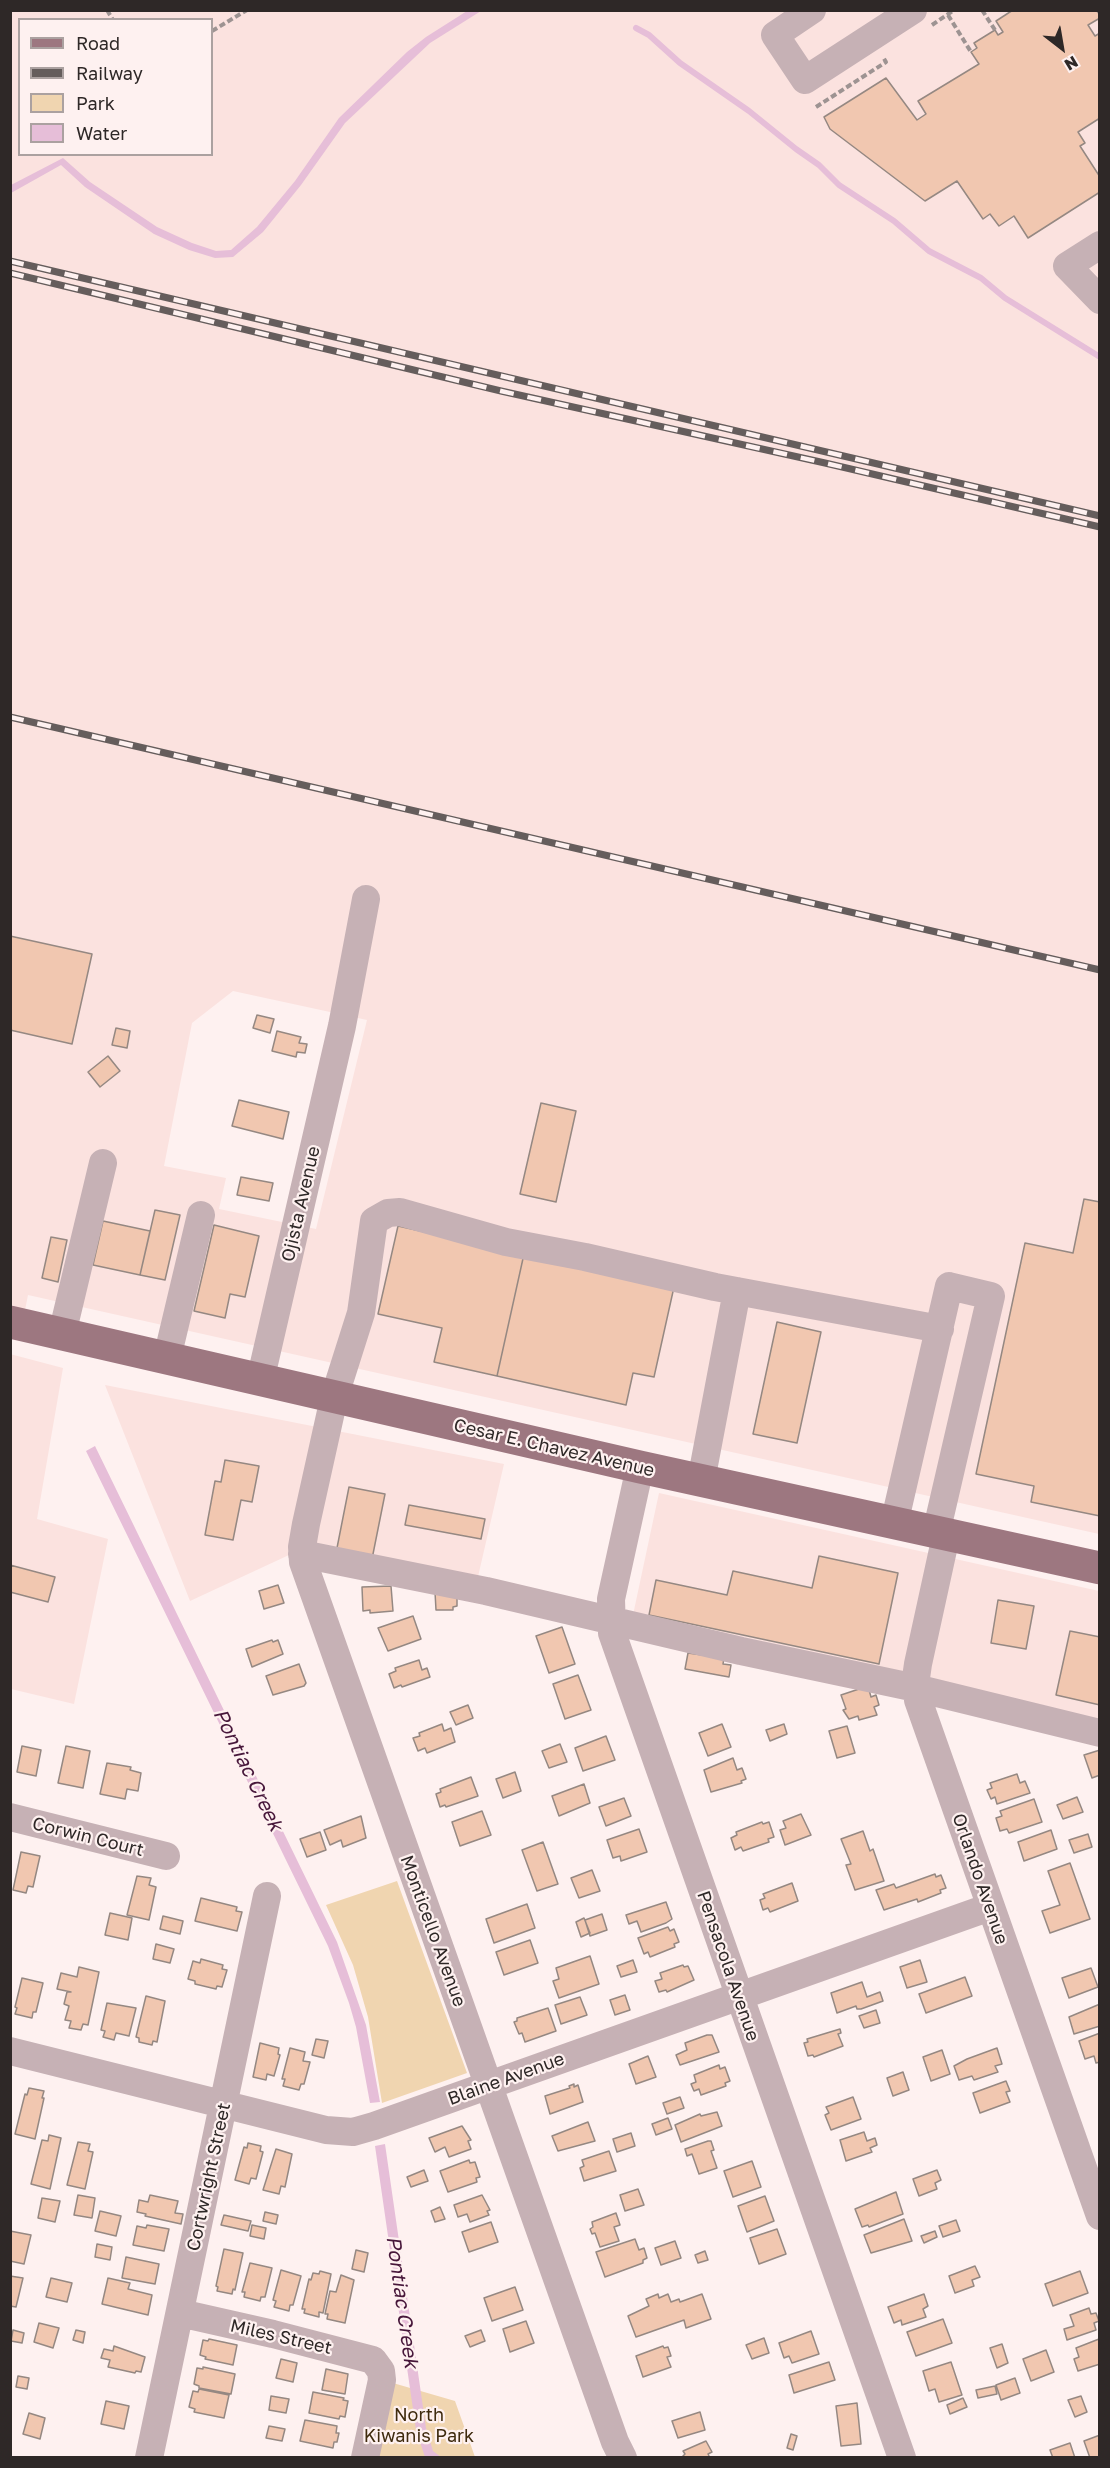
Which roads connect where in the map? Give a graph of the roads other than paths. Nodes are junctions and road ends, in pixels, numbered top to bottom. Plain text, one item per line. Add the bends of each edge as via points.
1 (812, 10) edge
2 (921, 19) edge
3 (1100, 245) edge
4 (1100, 300) edge
5 (366, 899) dead end
6 (103, 1163) dead end
7 (201, 1215) dead end
8 (736, 1291) junction
9 (10, 1322) edge
10 (940, 1329) junction
11 (63, 1334) junction
12 (167, 1358) junction
13 (260, 1381) junction
14 (334, 1398) junction
15 (639, 1467) junction
16 (701, 1481) junction
17 (894, 1524) junction
18 (941, 1535) junction
19 (302, 1554) junction
20 (1100, 1568) edge
21 (610, 1620) junction
22 (916, 1688) junction
23 (1100, 1733) edge
24 (10, 1817) edge
25 (165, 1856) dead end
26 (267, 1896) dead end
27 (990, 1907) junction
28 (739, 1996) junction
29 (10, 2051) edge
30 (488, 2085) junction
31 (224, 2105) junction
32 (1100, 2216) edge
33 (180, 2313) junction
34 (149, 2457) edge
35 (365, 2457) edge
36 (623, 2457) edge
37 (902, 2457) edge

1 - 2 street via 775,34 805,80
3 - 4 street via 1067,266
5 - 13 street, Ojista Avenue via 342,1026
6 - 11 street
7 - 12 street
8 - 10 street, Monticello Avenue
8 - 14 street, Monticello Avenue via 506,1242 388,1212 374,1221 361,1313
8 - 16 street
9 - 11 main road, Cesar E. Chavez Avenue
10 - 17 street
10 - 18 street, Orlando Avenue via 949,1287 991,1296
11 - 12 main road, Cesar E. Chavez Avenue
12 - 13 main road, Cesar E. Chavez Avenue
13 - 14 main road, Cesar E. Chavez Avenue
14 - 15 main road, Cesar E. Chavez Avenue
14 - 19 street, Monticello Avenue
15 - 16 main road, Cesar E. Chavez Avenue
15 - 21 street, Pensacola Avenue
16 - 17 main road, Cesar E. Chavez Avenue
17 - 18 main road, Cesar E. Chavez Avenue
18 - 20 main road, Cesar E. Chavez Avenue
18 - 22 street, Orlando Avenue
19 - 21 street
19 - 30 street, Monticello Avenue
21 - 22 street
21 - 28 street, Pensacola Avenue via 615,1646
22 - 23 street
22 - 27 street, Orlando Avenue
24 - 25 street, Corwin Court
26 - 31 street, Cortwright Street
27 - 28 street, Blaine Avenue
27 - 32 street, Orlando Avenue
28 - 30 street, Blaine Avenue
28 - 37 street, Pensacola Avenue
29 - 31 street, Blaine Avenue
30 - 31 street, Blaine Avenue via 353,2132 326,2130
30 - 36 street, Monticello Avenue
31 - 33 street, Cortwright Street
33 - 34 street, Cortwright Street
33 - 35 street, Miles Street via 365,2357 378,2367 382,2384

